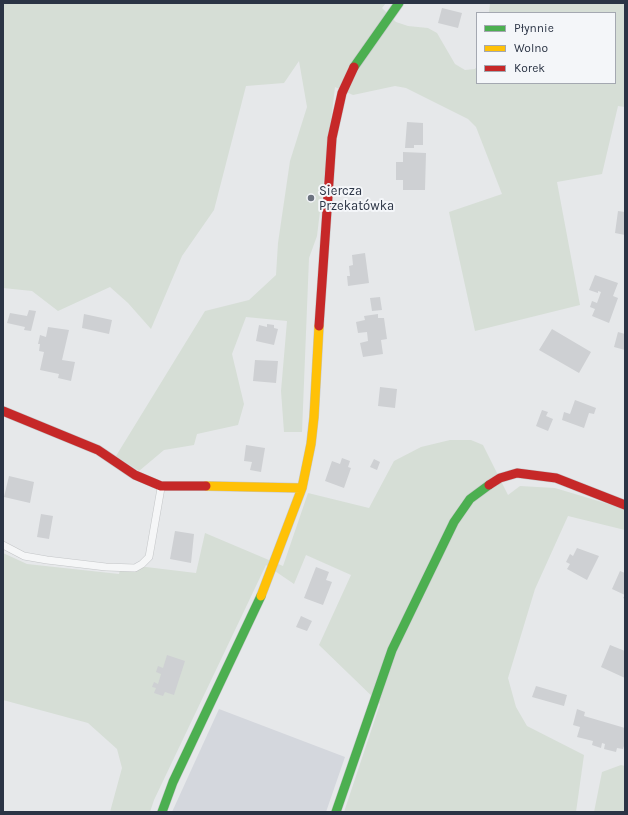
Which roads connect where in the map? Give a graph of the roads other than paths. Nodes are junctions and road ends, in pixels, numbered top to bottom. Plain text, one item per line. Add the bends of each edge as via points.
1 (400, 3) edge
2 (3, 411) edge
3 (161, 486) junction
4 (302, 488) junction
5 (625, 505) edge
6 (3, 545) edge
7 (162, 812) edge
8 (336, 812) edge

1 - 4 street via 350,74 342,93 332,138 322,256 314,417
2 - 3 street via 98,450 135,475
3 - 4 street
3 - 6 lane via 149,557 135,568 106,567 24,556
4 - 7 street via 268,582 173,782
5 - 8 street via 556,478 517,473 500,478 470,499 454,522 392,650

